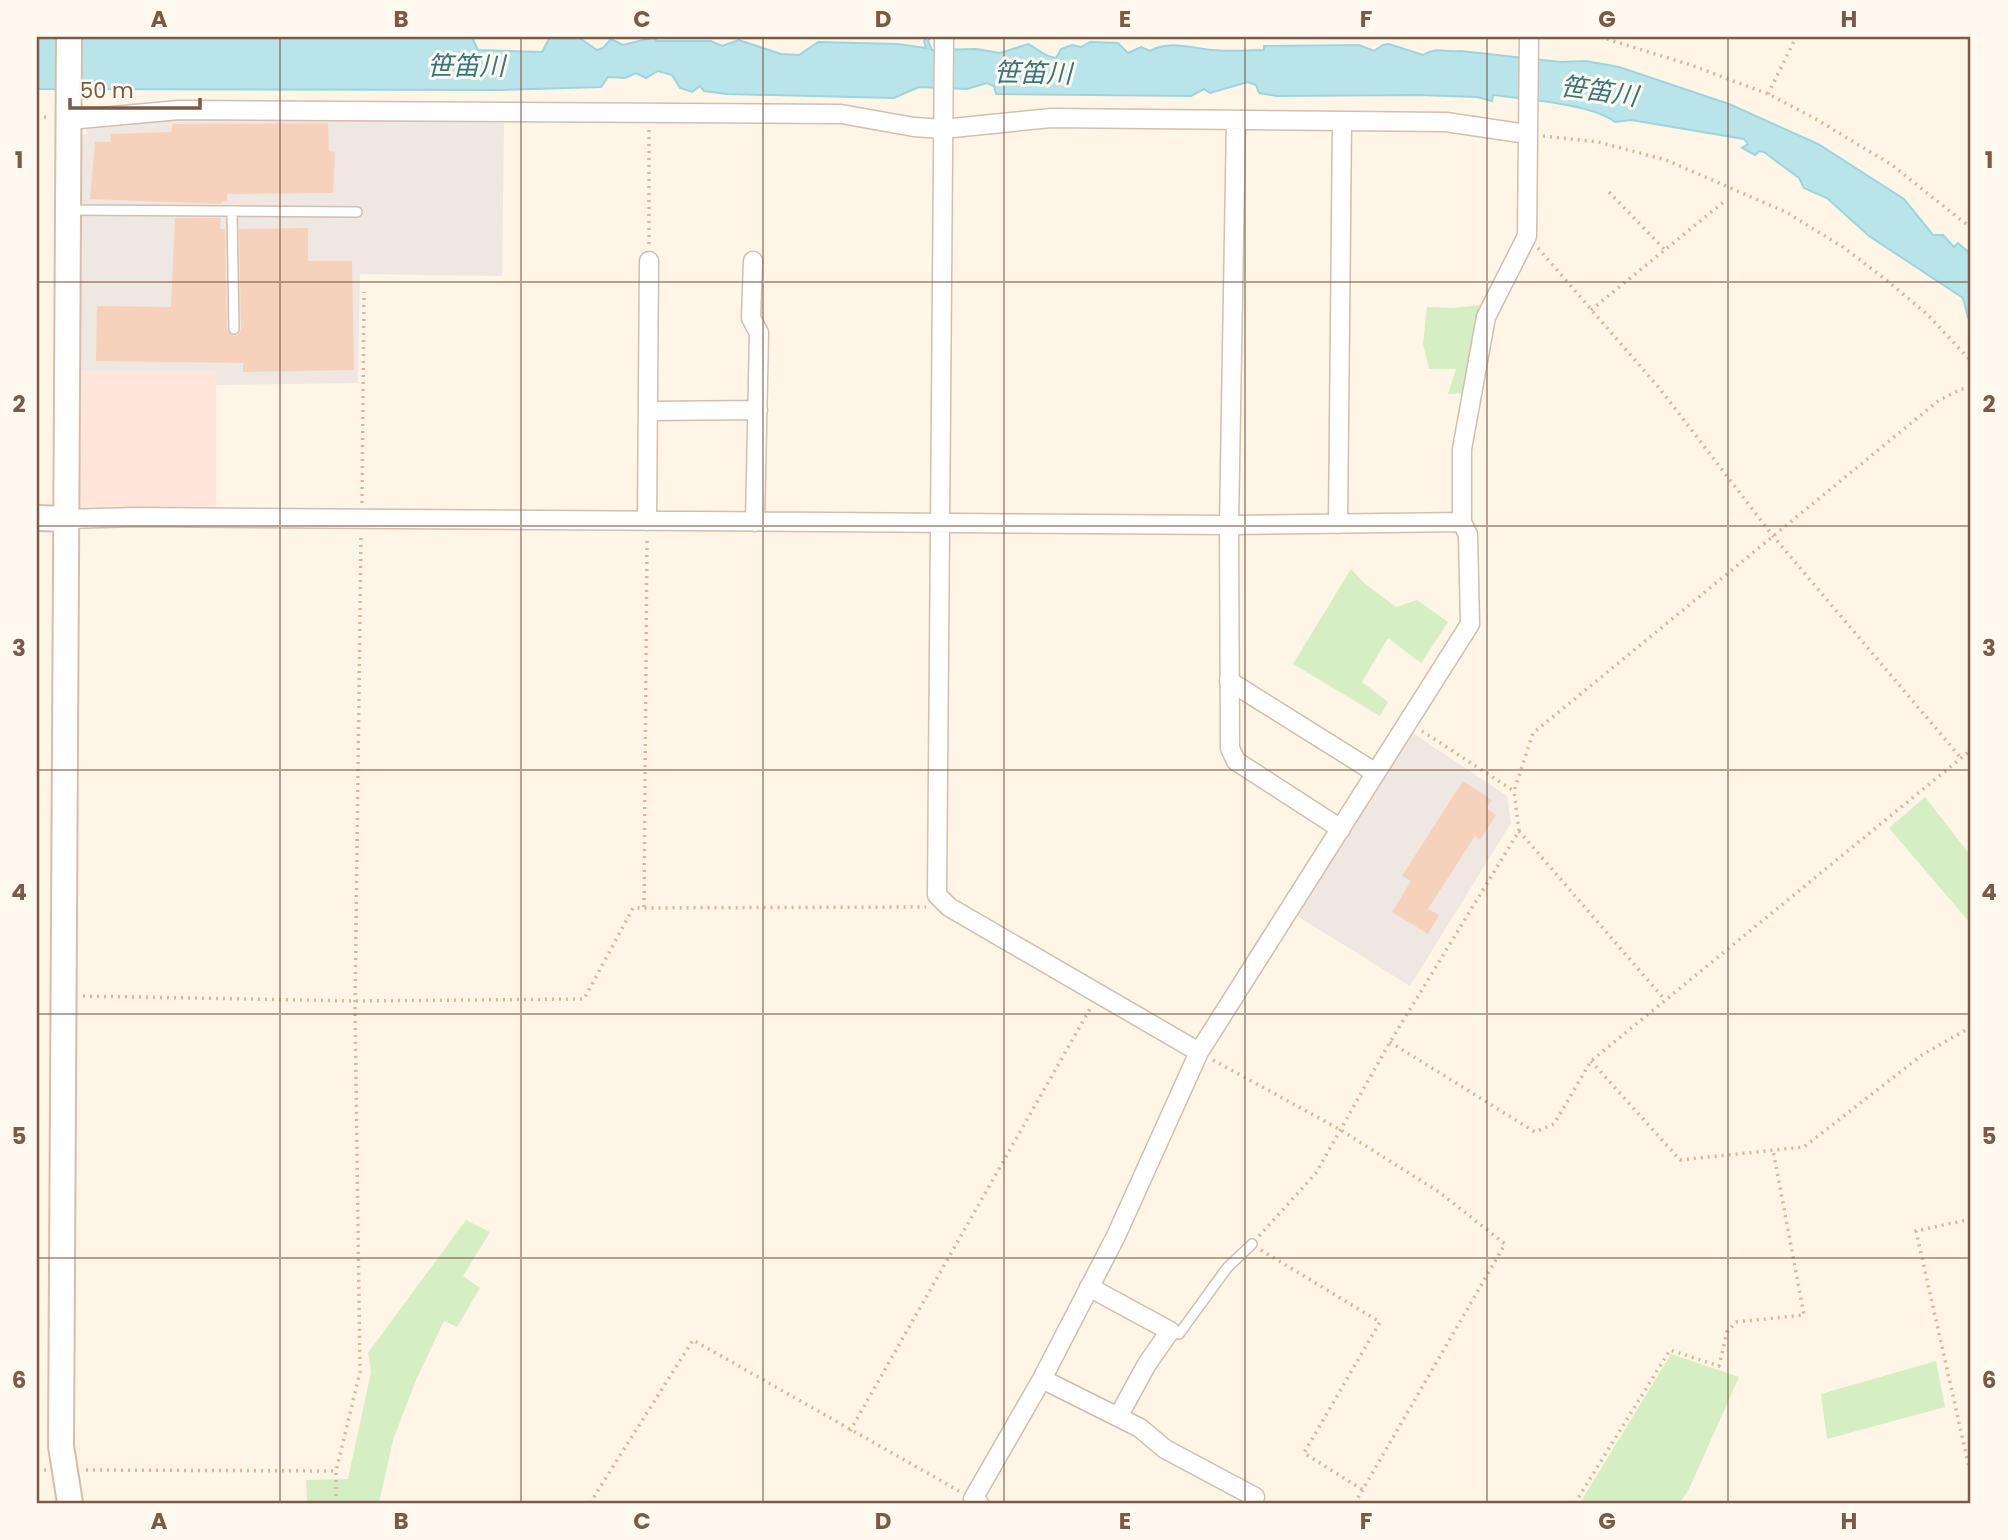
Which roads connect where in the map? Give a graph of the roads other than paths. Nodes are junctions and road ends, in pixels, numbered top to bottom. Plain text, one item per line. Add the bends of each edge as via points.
1 (69, 37) edge
2 (944, 37) edge
3 (1529, 37) edge
4 (69, 120) junction
5 (1236, 120) junction
6 (1342, 121) junction
7 (943, 124) junction
8 (1527, 134) junction
9 (69, 211) junction
10 (232, 211) junction
11 (357, 212) dead end
12 (649, 261) road end
13 (753, 261) dead end
14 (234, 329) dead end
15 (758, 410) junction
16 (649, 411) junction
17 (37, 518) edge
18 (67, 519) junction
19 (647, 521) junction
20 (755, 522) junction
21 (939, 522) junction
22 (1462, 522) junction
23 (1338, 524) junction
24 (1229, 525) junction
25 (1229, 681) junction
26 (1376, 774) junction
27 (1341, 829) junction
28 (1199, 1052) junction
29 (1252, 1244) road end
30 (1089, 1287) junction
31 (1170, 1331) junction
32 (1042, 1379) junction
33 (1118, 1416) junction
34 (976, 1501) edge
35 (70, 1503) edge
36 (1251, 1503) edge

1 - 4 street
2 - 7 street
3 - 8 street
4 - 7 street via 178,110 841,114 914,127
4 - 9 street
5 - 6 street
5 - 7 street via 1051,118
5 - 24 street
6 - 8 street via 1446,122
6 - 23 street
7 - 21 street
8 - 22 street via 1527,236 1486,317 1462,449
9 - 10 lane
9 - 18 street
10 - 11 lane
10 - 14 lane
12 - 16 street
13 - 15 street via 751,318 759,333
15 - 16 street
15 - 20 street
16 - 19 street
17 - 18 street
18 - 19 street
18 - 35 street via 61,1446
19 - 20 street
20 - 21 street
21 - 24 street
21 - 28 street via 937,895 949,907
22 - 23 street
22 - 26 street via 1468,535 1470,624
23 - 24 street
24 - 25 street
25 - 26 street
25 - 27 street via 1230,748 1236,761
26 - 27 street
27 - 28 street
28 - 30 street
29 - 31 lane via 1227,1268 1179,1334
30 - 31 street
30 - 32 street
31 - 33 street
32 - 33 street
32 - 34 street
33 - 36 street via 1165,1449 1255,1497

